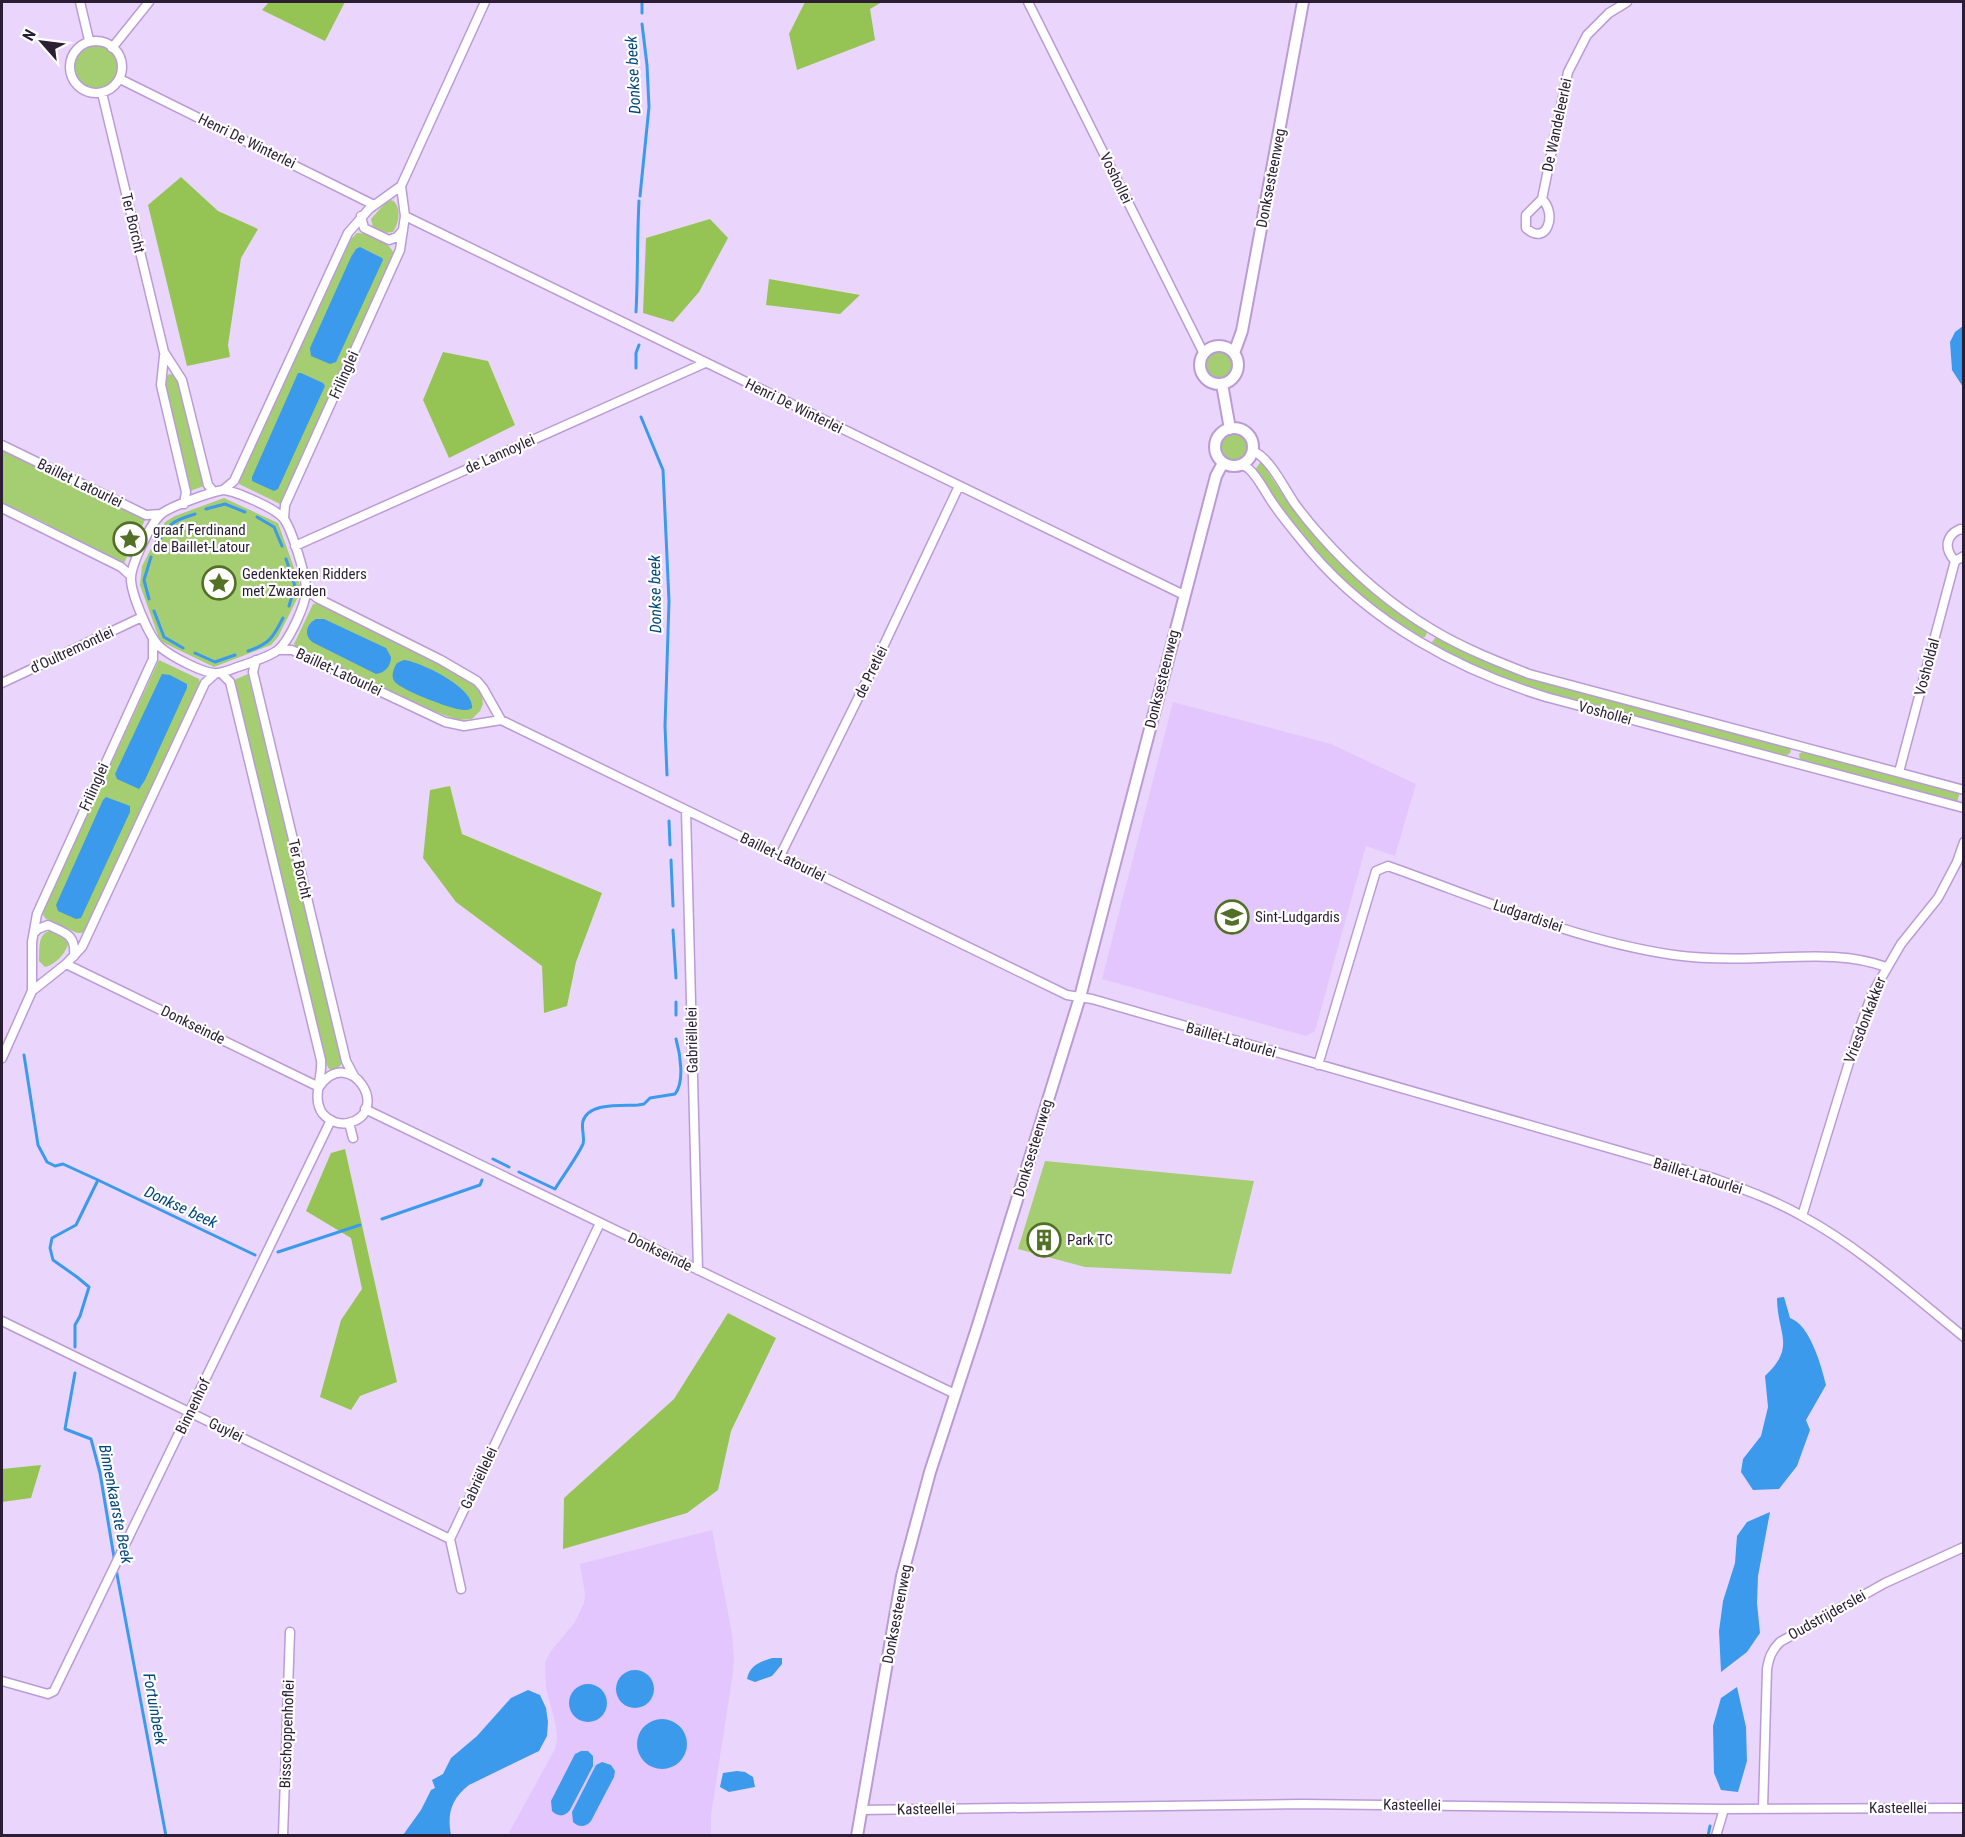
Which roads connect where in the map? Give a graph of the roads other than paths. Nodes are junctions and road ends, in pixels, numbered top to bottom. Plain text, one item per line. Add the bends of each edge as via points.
1 (80, 2) edge
2 (149, 2) edge
3 (485, 2) edge
4 (1028, 2) edge
5 (1304, 2) edge
6 (1627, 2) edge
7 (89, 40) junction
8 (112, 48) junction
9 (120, 79) junction
10 (102, 93) junction
11 (401, 186) junction
12 (1542, 199) dead end
13 (374, 205) junction
14 (361, 216) junction
15 (405, 216) junction
16 (403, 230) junction
17 (164, 352) junction
18 (1234, 353) junction
19 (1204, 354) junction
20 (705, 363) junction
21 (1222, 384) junction
22 (1230, 429) junction
23 (2, 445) edge
24 (1253, 451) junction
25 (1223, 463) junction
26 (1240, 465) junction
27 (958, 486) junction
28 (224, 490) junction
29 (214, 492) junction
30 (184, 504) junction
31 (2, 508) edge
32 (161, 514) junction
33 (284, 519) junction
34 (1964, 530) edge
35 (295, 546) junction
36 (1964, 556) edge
37 (1955, 561) junction
38 (131, 576) junction
39 (306, 588) junction
40 (1184, 595) junction
41 (142, 617) junction
42 (1434, 630) junction
43 (153, 640) junction
44 (1425, 645) junction
45 (278, 650) junction
46 (256, 660) junction
47 (218, 673) junction
48 (2, 683) edge
49 (501, 720) junction
50 (1796, 746) junction
51 (1792, 762) junction
52 (1899, 772) junction
53 (1964, 790) edge
54 (1964, 808) edge
55 (686, 810) junction
56 (1964, 842) edge
57 (780, 856) junction
58 (33, 934) junction
59 (74, 956) junction
60 (66, 964) junction
61 (1886, 967) junction
62 (32, 991) junction
63 (1080, 997) junction
64 (2, 1058) edge
65 (1318, 1065) junction
66 (354, 1076) junction
67 (319, 1087) junction
68 (365, 1109) junction
69 (331, 1120) junction
70 (349, 1123) junction
71 (353, 1138) dead end
72 (1802, 1216) junction
73 (600, 1223) junction
74 (698, 1270) junction
75 (2, 1322) edge
76 (1964, 1337) edge
77 (955, 1394) junction
78 (189, 1413) junction
79 (450, 1539) junction
80 (1964, 1547) edge
81 (461, 1589) dead end
82 (290, 1632) dead end
83 (2, 1681) edge
84 (1763, 1808) junction
85 (1964, 1808) edge
86 (1724, 1809) junction
87 (861, 1810) junction
88 (283, 1836) edge
89 (857, 1836) edge
90 (1716, 1836) edge

1 - 7 street
2 - 8 street
3 - 11 street
4 - 19 street, Voshollei
5 - 18 street, Donksesteenweg via 1242,331
6 - 12 street, De Wandeleerlei via 1587,35 1568,72
7 - 8 street via 102,41
7 - 10 street via 71,59 71,72 80,87
8 - 9 street via 121,61
9 - 10 street
9 - 13 street, Henri De Winterlei
10 - 17 street, Ter Borcht
11 - 13 street
11 - 15 street, Frilinglei
13 - 14 street
14 - 16 street via 364,228 388,240
14 - 28 street via 348,233 234,481
15 - 16 street, Frilinglei
15 - 20 street, Henri De Winterlei
16 - 33 street, Frilinglei via 400,250 285,505
17 - 29 street, Ter Borcht via 182,380 208,485
17 - 30 street, Ter Borcht via 161,385 186,492
18 - 19 street via 1216,346
18 - 21 street, Donksesteenweg via 1237,370 1230,381
19 - 21 street via 1202,372 1212,383
20 - 27 street, Henri De Winterlei
20 - 35 street, de Lannoylei
21 - 22 street
22 - 24 street via 1246,433 1252,440
22 - 25 street, Donksesteenweg via 1221,434 1215,446
23 - 32 street, Baillet Latourlei via 146,515
24 - 26 street via 1247,462
24 - 42 street, Voshollei via 1264,457 1302,513 1340,557 1378,591
25 - 26 street
25 - 40 street, Donksesteenweg via 1216,474
26 - 44 street, Voshollei via 1249,469 1287,523 1332,573 1379,614
27 - 40 street, Henri De Winterlei
27 - 57 street, de Pretlei
28 - 29 street
28 - 33 street via 279,513
29 - 30 street
30 - 32 street
31 - 38 street via 121,567
32 - 38 street via 143,544
33 - 35 street
34 - 37 street via 1953,532 1948,538 1947,546
35 - 39 street
36 - 37 street
37 - 52 street, Vosholdal
38 - 41 street
39 - 45 street via 306,598
39 - 49 street via 317,598 477,681
40 - 63 street, Donksesteenweg
41 - 43 street
41 - 48 street, d'Oultremontlei
42 - 44 street
42 - 50 street, Voshollei via 1529,674
43 - 47 street via 183,661
43 - 58 street, Frilinglei via 153,658 37,915
44 - 51 street, Voshollei via 1520,689
45 - 46 street
45 - 49 street, Baillet-Latourlei via 292,650 456,725
46 - 47 street
46 - 66 street, Ter Borcht via 255,684 346,1061
47 - 59 street, Frilinglei via 205,683 89,935
47 - 67 street, Ter Borcht via 230,682 321,1060
49 - 55 street, Baillet-Latourlei
50 - 51 street
50 - 52 street, Voshollei
51 - 54 street, Voshollei
52 - 53 street, Voshollei
55 - 57 street, Baillet-Latourlei
55 - 74 street, Gabriëllelei
56 - 61 street, Vriesdonkakker via 1938,898
57 - 63 street, Baillet-Latourlei via 1067,995
58 - 59 street via 48,925 68,935 74,941
58 - 62 street, Frilinglei
59 - 60 street, Frilinglei
60 - 62 street, Frilinglei
60 - 67 street, Donkseinde
61 - 65 street, Ludgardislei via 1871,961 1835,957 1677,956 1633,948 1581,934 1388,866 1376,871
61 - 72 street, Vriesdonkakker via 1858,1032
62 - 64 street, Frilinglei
63 - 65 street, Baillet-Latourlei
63 - 77 street, Donksesteenweg
65 - 72 street, Baillet-Latourlei via 1713,1179
66 - 67 street via 345,1072 331,1075
66 - 68 street via 367,1091
67 - 69 street via 318,1103
68 - 70 street
68 - 73 street, Donkseinde
69 - 70 street
69 - 78 street, Binnenhof
70 - 71 street
72 - 76 street, Baillet-Latourlei via 1873,1264
73 - 74 street, Donkseinde
73 - 79 street, Gabriëllelei
74 - 77 street, Donkseinde
75 - 78 street, Guylei
77 - 87 street, Donksesteenweg via 902,1576
78 - 79 street, Guylei
78 - 83 street, Binnenhof via 54,1691 48,1694
79 - 81 street
80 - 84 street, Oudstrijderslei via 1885,1583 1774,1648 1767,1669
82 - 88 street, Bisschoppenhoflei
84 - 85 street, Kasteellei
84 - 86 street, Kasteellei
86 - 87 street, Kasteellei via 1302,1804
86 - 90 street
87 - 89 street, Donksesteenweg

